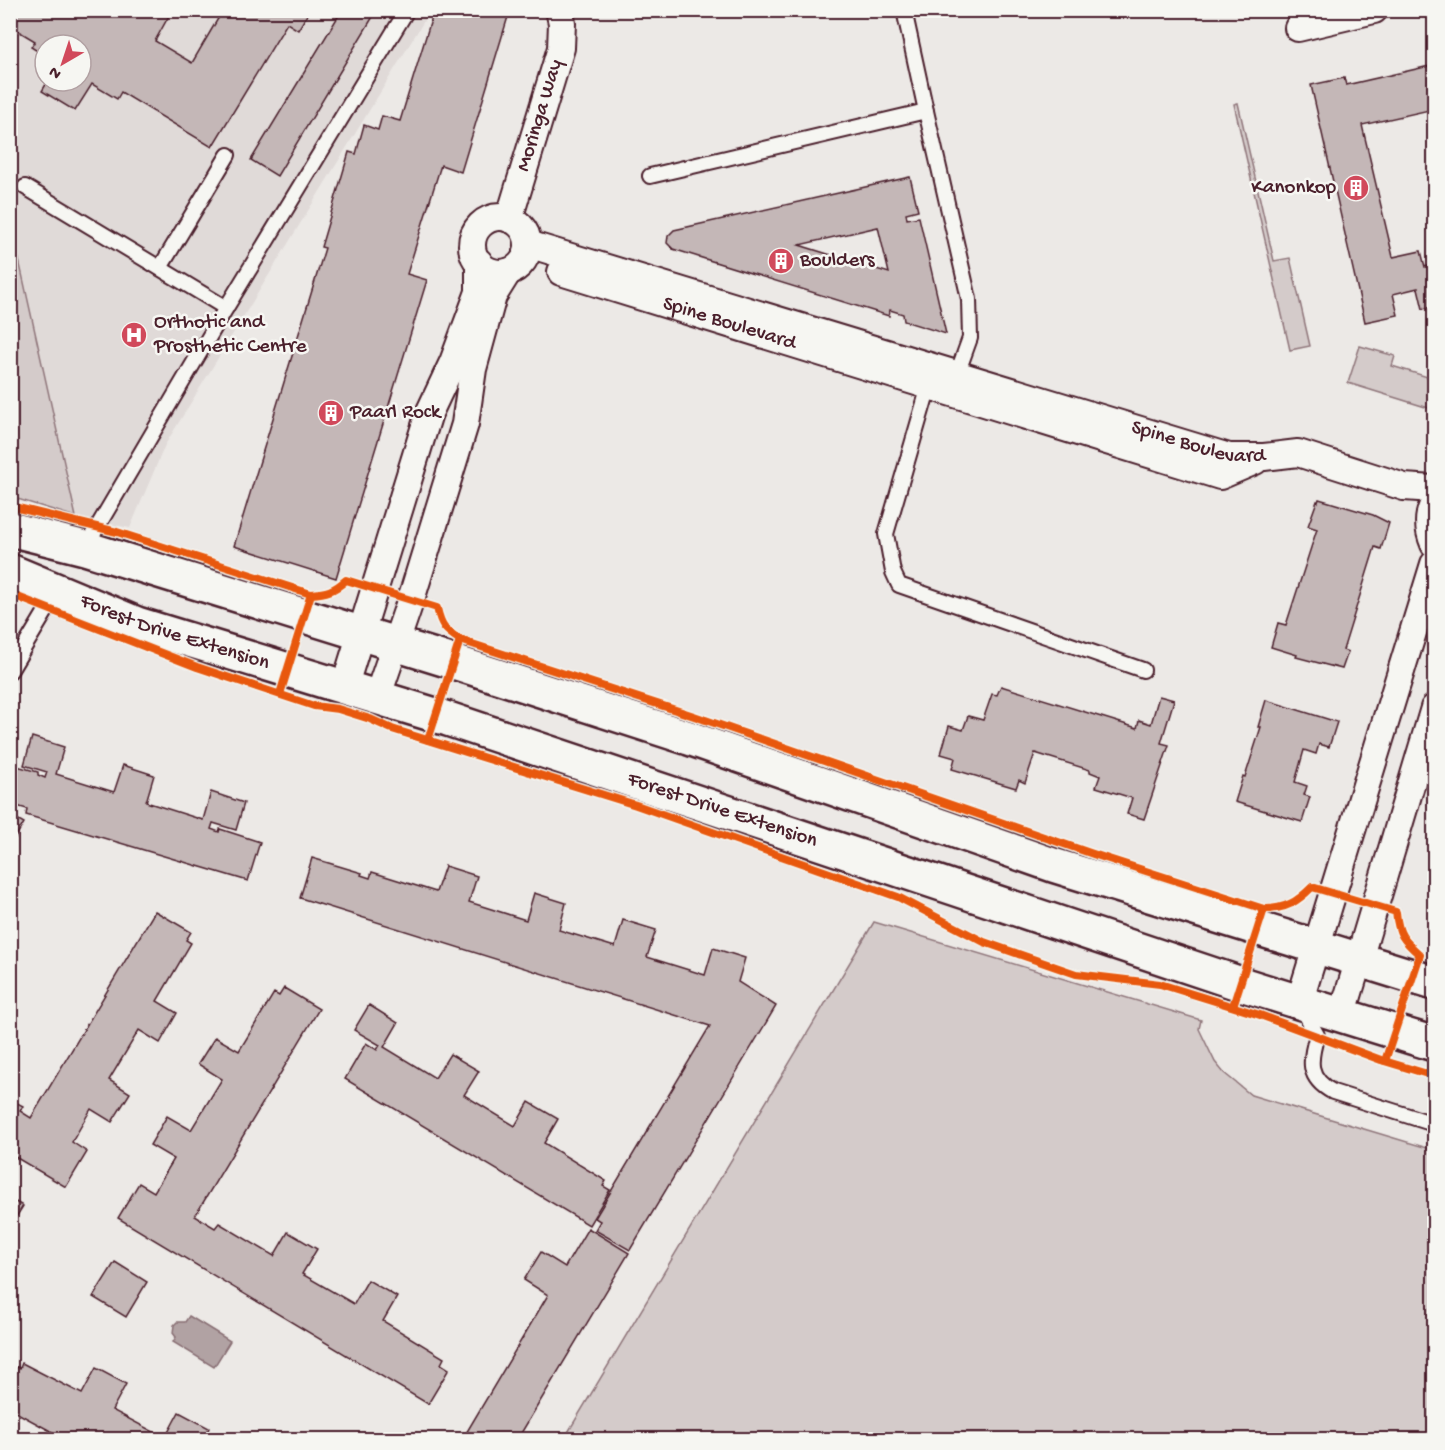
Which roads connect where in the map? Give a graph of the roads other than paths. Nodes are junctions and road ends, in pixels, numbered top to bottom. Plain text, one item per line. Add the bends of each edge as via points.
1 (407, 10) edge
2 (559, 10) edge
3 (904, 10) edge
4 (1374, 10) edge
5 (1298, 28) dead end
6 (926, 111) junction
7 (228, 155) dead end
8 (650, 176) dead end
9 (25, 187) dead end
10 (509, 219) junction
11 (520, 259) junction
12 (478, 262) junction
13 (160, 268) junction
14 (226, 308) junction
15 (957, 374) junction
16 (929, 386) junction
17 (1264, 457) junction
18 (1404, 487) junction
19 (1434, 489) edge
20 (1432, 511) edge
21 (10, 529) edge
22 (1434, 544) edge
23 (85, 548) junction
24 (1434, 564) edge
25 (10, 571) edge
26 (58, 591) junction
27 (361, 633) junction
28 (396, 644) junction
29 (1143, 670) dead end
30 (10, 671) edge
31 (344, 688) junction
32 (377, 699) junction
33 (1433, 718) edge
34 (1316, 948) junction
35 (1359, 961) junction
36 (1434, 983) edge
37 (1299, 1003) junction
38 (1342, 1016) junction
39 (1317, 1035) junction
40 (1434, 1044) edge
41 (1434, 1124) edge

1 - 14 lane
2 - 10 street, Moringa Way via 561,48
3 - 6 lane
4 - 5 street
6 - 8 lane
6 - 15 lane via 969,299 970,338
7 - 13 lane
9 - 13 lane
10 - 11 street via 521,225 527,237
10 - 12 street via 494,218 480,226 473,240
11 - 12 street via 492,272
11 - 15 street, Spine Boulevard
11 - 16 street, Spine Boulevard
11 - 28 street via 493,296 473,369 465,424
12 - 27 street via 479,292 429,413
13 - 14 lane
14 - 23 lane
15 - 16 lane
15 - 17 street, Spine Boulevard via 1230,457
16 - 17 street, Spine Boulevard via 1220,476
16 - 29 lane via 886,534 899,585
17 - 18 street via 1298,453
18 - 19 street
18 - 20 street
20 - 22 street via 1429,530
21 - 23 street
23 - 27 street
24 - 34 street
25 - 26 street, Forest Drive Extension
26 - 30 lane
26 - 31 street, Forest Drive Extension via 136,624
27 - 28 street
27 - 31 street
28 - 32 street
28 - 34 street via 689,738 1053,865
31 - 32 street, Forest Drive Extension
32 - 37 street, Forest Drive Extension via 448,719
33 - 35 street
34 - 35 street
34 - 37 street
35 - 36 street
35 - 38 street
37 - 38 street, Forest Drive Extension
37 - 39 lane
38 - 39 lane
38 - 40 street, Forest Drive Extension
39 - 41 lane via 1311,1066 1325,1088

